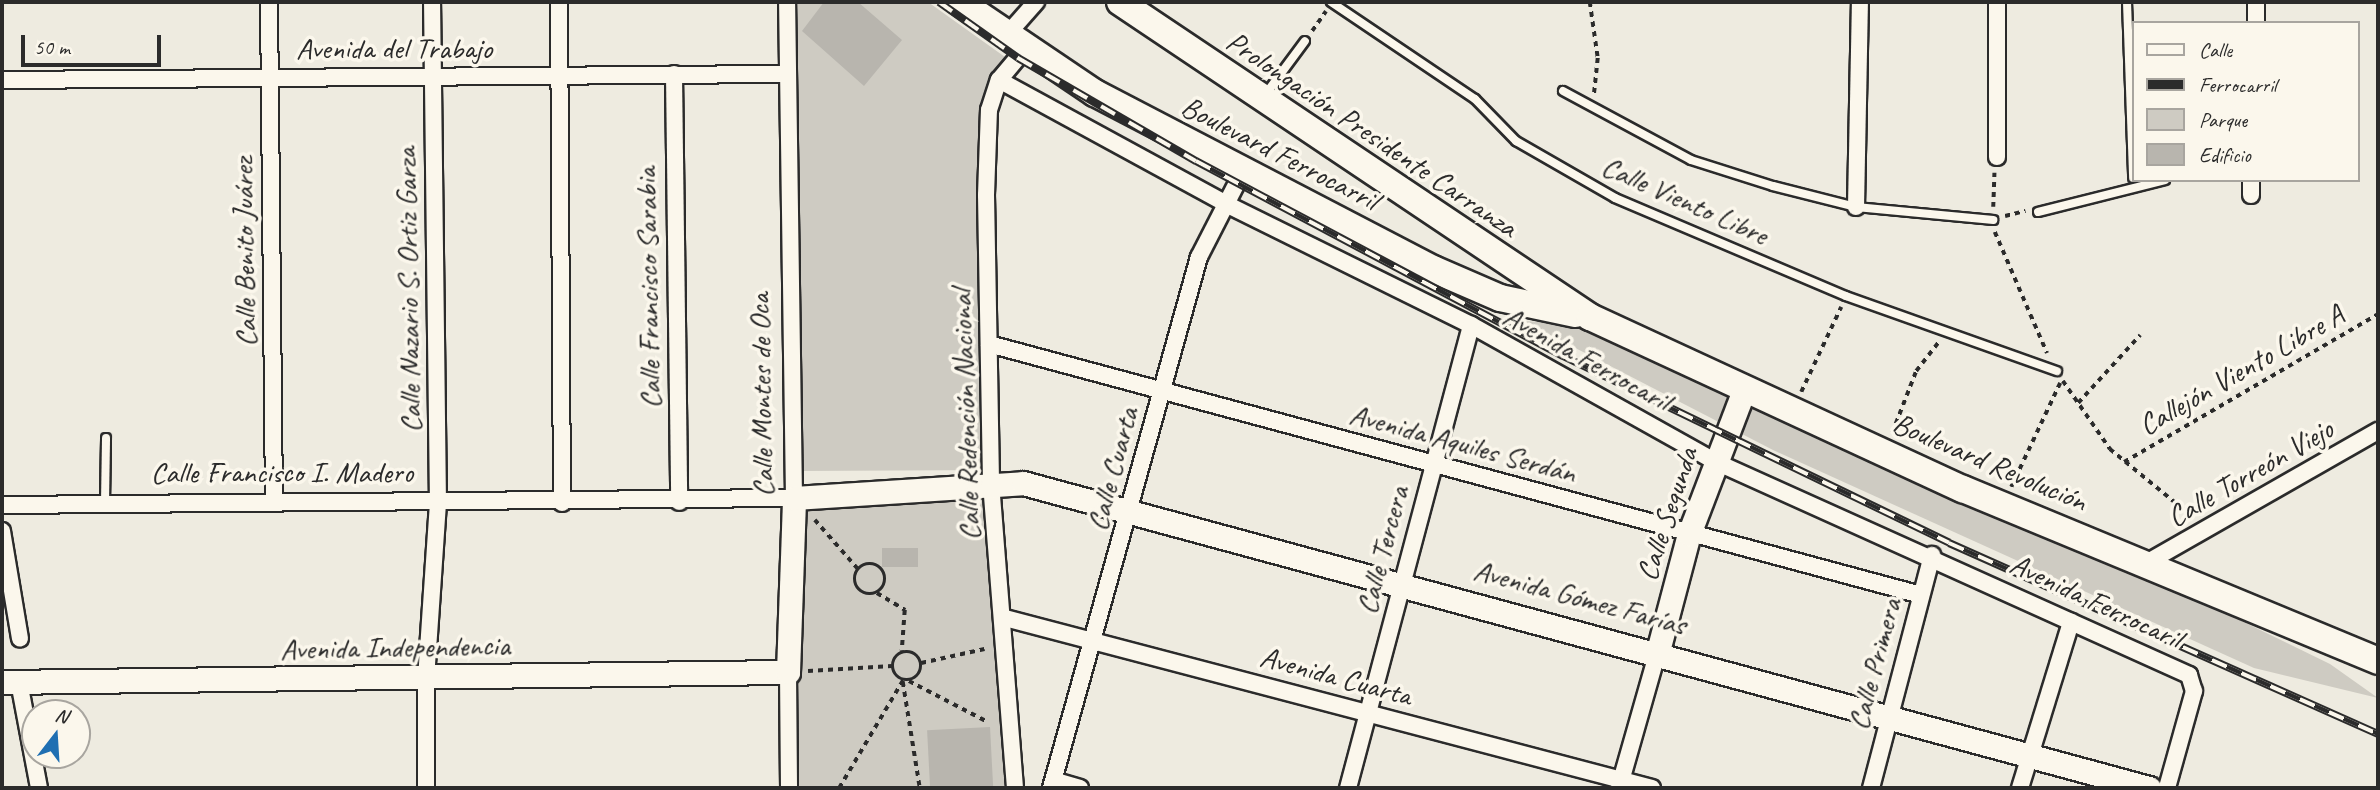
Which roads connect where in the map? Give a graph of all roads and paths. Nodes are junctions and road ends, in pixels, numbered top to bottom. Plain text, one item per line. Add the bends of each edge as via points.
1 (269, 2) edge
2 (432, 2) edge
3 (559, 2) edge
4 (787, 2) edge
5 (960, 2) edge
6 (1036, 2) edge
7 (1120, 2) edge
8 (1331, 2) edge
9 (1590, 2) edge
10 (1860, 2) edge
11 (1997, 2) edge
12 (2127, 2) edge
13 (2256, 2) edge
14 (2256, 21) edge
15 (1305, 41) joint
16 (1015, 44) junction
17 (674, 74) junction
18 (787, 74) junction
19 (434, 75) junction
20 (561, 76) junction
21 (270, 77) junction
22 (2, 80) edge
23 (999, 80) junction
24 (1563, 91) dead end
25 (1261, 101) junction
26 (1593, 107) junction
27 (2132, 150) edge
28 (1997, 157) joint
29 (1243, 171) junction
30 (2134, 182) edge
31 (2160, 182) edge
32 (2135, 191) junction
33 (1226, 204) junction
34 (1856, 207) junction
35 (2038, 212) joint
36 (1993, 220) junction
37 (1846, 296) junction
38 (2378, 314) edge
39 (1590, 317) junction
40 (1471, 325) junction
41 (1945, 331) junction
42 (2140, 335) dead end
43 (989, 344) junction
44 (2060, 375) junction
45 (1163, 390) junction
46 (1744, 390) junction
47 (2078, 404) junction
48 (1791, 412) junction
49 (2378, 430) edge
50 (106, 438) dead end
51 (1884, 454) junction
52 (2124, 461) junction
53 (1716, 462) junction
54 (1434, 463) junction
55 (991, 481) junction
56 (794, 498) junction
57 (274, 502) junction
58 (679, 502) junction
59 (106, 503) junction
60 (562, 503) junction
61 (438, 504) junction
62 (2, 505) edge
63 (2003, 505) junction
64 (1131, 508) junction
65 (2210, 530) junction
66 (2, 531) edge
67 (1689, 534) junction
68 (4, 552) edge
69 (1932, 555) junction
70 (2148, 562) junction
71 (858, 569) junction
72 (1403, 582) junction
73 (877, 593) junction
74 (1922, 595) junction
75 (1005, 618) junction
76 (2071, 622) junction
77 (20, 639) dead end
78 (1094, 641) junction
79 (984, 649) dead end
80 (1658, 651) junction
81 (902, 652) junction
82 (2375, 662) edge
83 (921, 663) junction
84 (892, 666) junction
85 (788, 672) junction
86 (426, 679) junction
87 (905, 680) junction
88 (11, 682) edge
89 (1368, 713) junction
90 (1890, 716) junction
91 (986, 721) dead end
92 (2030, 755) junction
93 (1621, 784) edge
94 (1054, 785) edge
95 (39, 788) edge
96 (426, 788) edge
97 (789, 788) edge
98 (838, 788) edge
99 (920, 788) edge
100 (1015, 788) edge
101 (1080, 788) edge
102 (1348, 788) edge
103 (1652, 788) edge
104 (1871, 788) edge
105 (2020, 788) edge
106 (2149, 788) edge
107 (2166, 788) edge

1 - 21 street, Calle Benito Juárez
2 - 19 street, Calle Nazario S. Ortiz Garza
3 - 20 street
4 - 18 street, Calle Montes de Oca
5 - 16 main road, Boulevard Ferrocarril
6 - 16 street, Calle Redención Nacional
7 - 25 main road, Prolongación Presidente Carranza
8 - 15 path
8 - 37 lane, Calle Viento Libre via 1475,99 1516,141 1615,198
9 - 26 path via 1598,58
10 - 34 street
11 - 28 street
12 - 27 lane
13 - 14 street
15 - 25 lane
16 - 23 street, Calle Redención Nacional
16 - 29 main road, Boulevard Ferrocarril
17 - 18 street, Avenida del Trabajo
17 - 20 street, Avenida del Trabajo
17 - 58 street, Calle Francisco Sarabia
18 - 56 street, Calle Montes de Oca
19 - 20 street, Avenida del Trabajo
19 - 21 street, Avenida del Trabajo
19 - 61 street, Calle Nazario S. Ortiz Garza
20 - 60 street
21 - 22 street, Avenida del Trabajo
21 - 57 street, Calle Benito Juárez
23 - 33 street, Avenida Ferrocaril
23 - 43 street, Calle Redención Nacional via 988,141
24 - 26 lane
25 - 39 main road, Prolongación Presidente Carranza
26 - 34 lane via 1691,160
28 - 36 path
29 - 33 street, Calle Cuarta
29 - 39 main road, Boulevard Ferrocarril via 1500,298
30 - 32 lane
31 - 32 lane
32 - 35 lane
33 - 40 street, Avenida Ferrocaril
33 - 45 street, Calle Cuarta via 1199,257
34 - 36 lane
35 - 36 path
36 - 44 path via 2013,285
37 - 41 lane, Calle Viento Libre
37 - 48 path
38 - 52 path, Callejón Viento Libre A
39 - 46 main road, Boulevard Revolución
40 - 53 street, Avenida Ferrocaril
40 - 54 street, Calle Tercera
41 - 44 lane, Calle Viento Libre
41 - 51 path via 1916,371
42 - 47 path
43 - 45 street, Avenida Aquiles Serdán
43 - 55 street, Calle Redención Nacional
44 - 47 path
44 - 63 path
45 - 54 street, Avenida Aquiles Serdán
45 - 64 street, Calle Cuarta
46 - 48 main road, Boulevard Revolución
46 - 53 main road, Calle Segunda
47 - 52 path
48 - 51 main road, Boulevard Revolución
49 - 65 street, Calle Torreón Viejo
50 - 59 lane
51 - 63 main road, Boulevard Revolución
52 - 65 path
53 - 67 main road, Calle Segunda
53 - 69 street, Avenida Ferrocaril
54 - 67 street, Avenida Aquiles Serdán
54 - 72 street, Calle Tercera
55 - 56 main road, Calle Francisco I. Madero
55 - 64 main road, Avenida Gómez Farías via 1057,488
55 - 75 street, Calle Redención Nacional
56 - 58 street, Calle Francisco I. Madero
56 - 71 path
56 - 85 main road, Calle Montes de Oca
57 - 59 street, Calle Francisco I. Madero
57 - 61 street, Calle Francisco I. Madero
58 - 60 street, Calle Francisco I. Madero
59 - 62 street, Calle Francisco I. Madero
60 - 61 street, Calle Francisco I. Madero
61 - 86 street, Calle Nazario S. Ortiz Garza
63 - 70 main road, Boulevard Revolución
64 - 72 main road, Avenida Gómez Farías
64 - 78 street, Calle Cuarta
65 - 70 street, Calle Torreón Viejo
66 - 68 street
67 - 74 street, Avenida Aquiles Serdán
67 - 80 main road, Calle Segunda
68 - 77 street
69 - 74 street, Calle Primera
69 - 76 street, Avenida Ferrocaril
70 - 82 main road, Boulevard Revolución
71 - 73 path via 858,588
71 - 73 path via 880,568 885,581
72 - 80 main road, Avenida Gómez Farías
72 - 89 street, Calle Tercera
73 - 81 path via 905,610
74 - 90 street, Calle Primera
75 - 78 street, Avenida Cuarta
75 - 100 street, Calle Redención Nacional
76 - 92 street
76 - 107 street, Avenida Ferrocaril via 2189,676 2192,683
78 - 89 street, Avenida Cuarta
78 - 94 street, Calle Cuarta
79 - 83 path
80 - 90 main road, Avenida Gómez Farías
80 - 93 street, Calle Segunda
81 - 83 path
81 - 84 path
83 - 87 path
84 - 85 path
84 - 87 path
85 - 86 main road, Avenida Independencia
85 - 97 street, Calle Montes de Oca
86 - 88 main road, Avenida Independencia
86 - 96 street, Calle Nazario S. Ortiz Garza
87 - 91 path
87 - 98 path
87 - 99 path
88 - 95 street
89 - 93 street, Avenida Cuarta
89 - 102 street, Calle Tercera
90 - 92 main road, Avenida Gómez Farías
90 - 104 street, Calle Primera
92 - 105 street
92 - 106 main road, Avenida Gómez Farías
93 - 103 street, Avenida Cuarta
94 - 101 street

